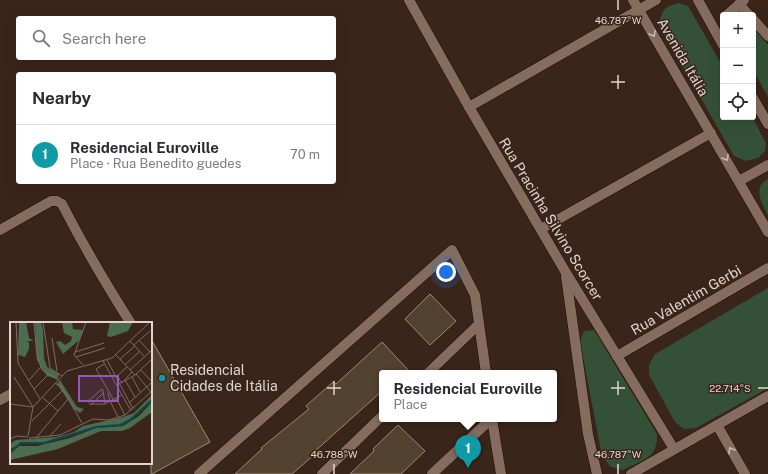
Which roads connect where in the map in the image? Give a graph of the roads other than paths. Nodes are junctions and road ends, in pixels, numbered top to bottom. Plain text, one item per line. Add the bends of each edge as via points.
1 (409, 0) edge
2 (633, 0) edge
3 (656, 0) edge
4 (698, 0) edge
5 (742, 2) edge
6 (639, 10) junction
7 (730, 12) edge
8 (747, 12) edge
9 (720, 22) edge
10 (756, 22) edge
11 (713, 28) junction
12 (768, 36) edge
13 (720, 40) edge
14 (756, 103) edge
15 (469, 107) junction
16 (768, 124) edge
17 (711, 133) junction
18 (768, 166) edge
19 (739, 181) junction
20 (0, 230) edge
21 (541, 230) junction
22 (768, 232) edge
23 (768, 268) edge
24 (565, 271) junction
25 (130, 322) edge
26 (479, 324) junction
27 (617, 356) junction
28 (431, 370) edge
29 (486, 370) edge
30 (10, 395) edge
31 (768, 396) edge
32 (0, 400) edge
33 (379, 419) edge
34 (489, 422) edge
35 (492, 422) edge
36 (717, 425) junction
37 (674, 449) junction
38 (199, 474) edge
39 (322, 474) edge
40 (432, 474) edge
41 (501, 474) edge
42 (597, 474) edge
43 (631, 474) edge
44 (745, 474) edge

1 - 15 street, Rua Pracinha Silvino Scorcer
2 - 6 street, Avenida Itália
3 - 6 street
4 - 11 street
5 - 7 street
5 - 8 street
6 - 15 street
6 -> 17 street, Avenida Itália
9 - 11 street
10 - 12 street
11 - 13 street
14 - 16 street
15 - 21 street, Rua Pracinha Silvino Scorcer
17 -> 19 street, Avenida Itália
17 - 21 street
18 - 19 street
19 - 22 street, Avenida Itália
20 - 25 street via 51,201 62,204 97,270
21 - 24 street, Rua Pracinha Silvino Scorcer
23 - 27 street, Rua Valentim Gerbi
24 - 27 street, Rua Pracinha Silvino Scorcer
24 - 42 street via 588,434
26 - 28 street
26 - 29 street
26 - 38 street via 475,295 452,250
27 - 37 street, Rua Pracinha Silvino Scorcer
30 - 32 street
31 - 36 street
33 - 39 street
34 - 40 street
35 - 41 street
36 - 37 street
44 -> 36 street
37 - 43 street

